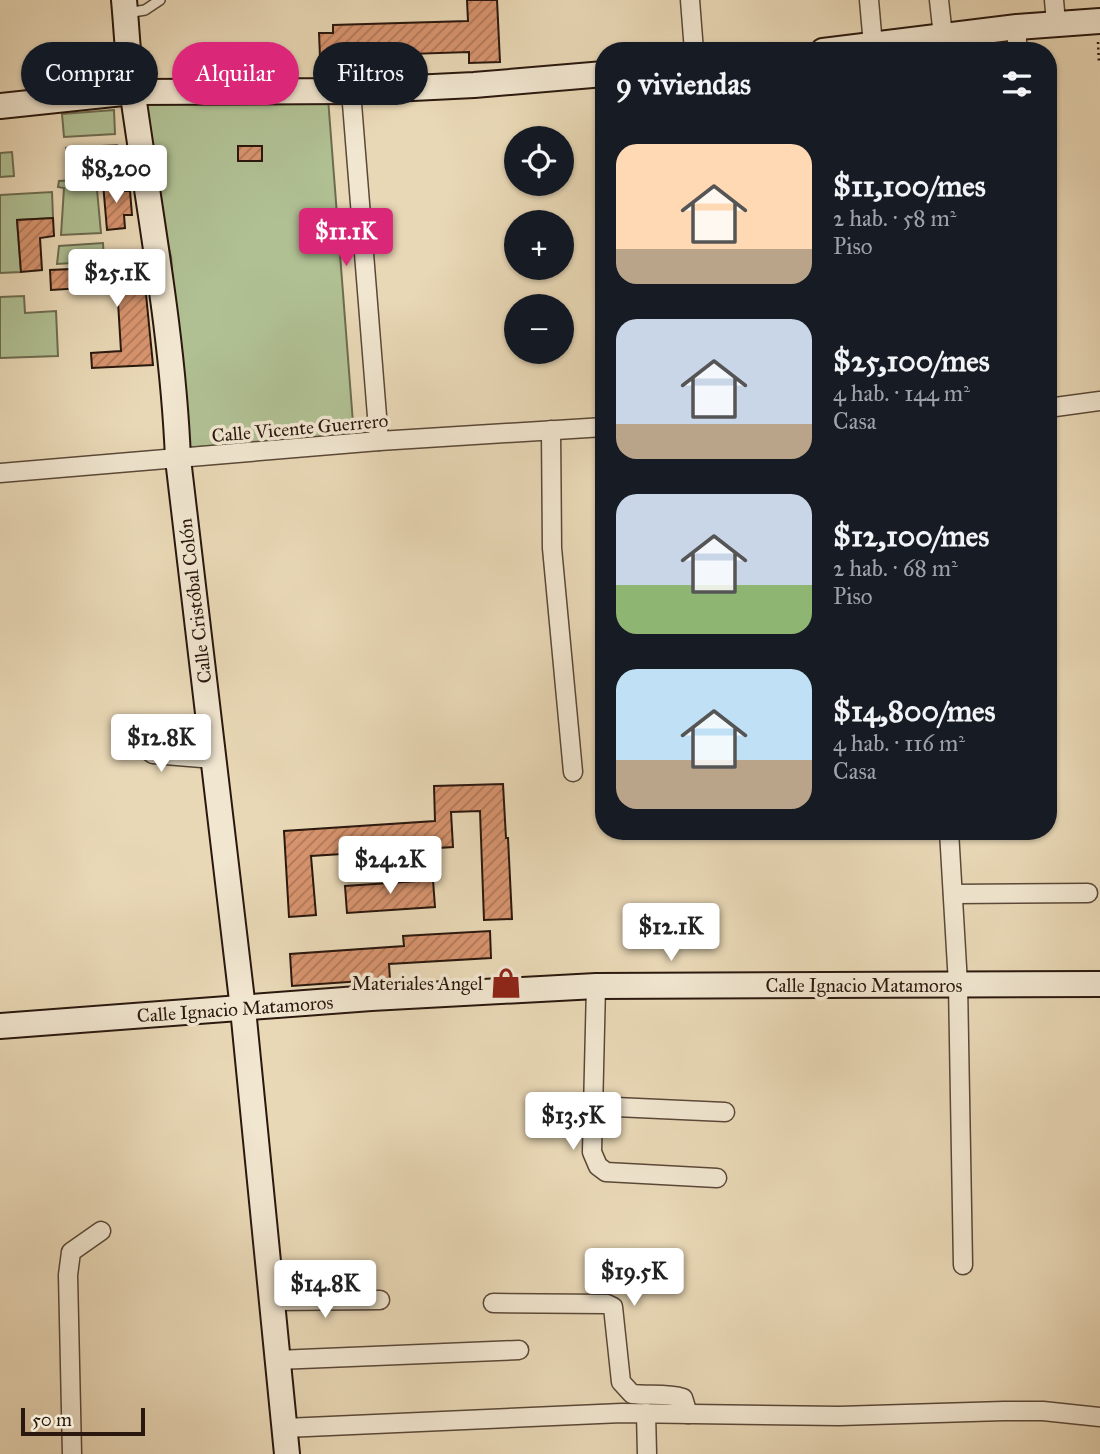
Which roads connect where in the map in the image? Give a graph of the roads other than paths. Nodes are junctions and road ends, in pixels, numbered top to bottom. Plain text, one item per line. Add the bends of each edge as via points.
1 (160, 0) edge
2 (690, 0) edge
3 (869, 0) edge
4 (939, 0) edge
5 (125, 7) edge
6 (1055, 12) edge
7 (1100, 21) edge
8 (943, 36) junction
9 (1017, 39) edge
10 (128, 42) edge
11 (693, 42) edge
12 (873, 42) edge
13 (918, 42) edge
14 (595, 75) edge
15 (428, 87) edge
16 (313, 91) edge
17 (158, 92) edge
18 (21, 104) edge
19 (134, 105) edge
20 (352, 105) edge
21 (0, 106) edge
22 (1100, 401) edge
23 (1057, 407) edge
24 (595, 428) edge
25 (551, 430) junction
26 (379, 442) junction
27 (178, 459) junction
28 (0, 473) edge
29 (144, 741) dead end
30 (214, 759) junction
31 (573, 772) dead end
32 (950, 840) edge
33 (1088, 892) dead end
34 (953, 894) junction
35 (958, 984) junction
36 (1100, 984) edge
37 (596, 986) junction
38 (243, 1009) junction
39 (0, 1026) edge
40 (594, 1106) junction
41 (725, 1112) dead end
42 (717, 1178) dead end
43 (101, 1231) dead end
44 (963, 1265) dead end
45 (380, 1300) dead end
46 (270, 1301) junction
47 (493, 1303) dead end
48 (519, 1350) dead end
49 (277, 1360) junction
50 (646, 1413) junction
51 (688, 1414) junction
52 (1100, 1417) edge
53 (285, 1428) junction
54 (72, 1454) edge
55 (287, 1454) edge
56 (647, 1454) edge

1 - 5 lane via 145,10
2 - 11 street
3 - 12 street
4 - 8 street
5 - 10 main road, Calle Cristóbal Colón
6 - 7 main road
6 - 9 main road
8 - 9 main road
8 - 13 main road
14 - 15 main road
16 - 17 main road
18 - 21 main road
19 - 27 main road, Calle Cristóbal Colón via 158,260
20 - 26 street
22 - 23 street
24 - 25 street, Calle Vicente Guerrero
25 - 26 street, Calle Vicente Guerrero
25 - 31 street via 552,548
26 - 27 street, Calle Vicente Guerrero
27 - 28 street, Calle Vicente Guerrero
27 - 30 main road, Calle Cristóbal Colón
29 - 30 street via 153,754
30 - 38 main road, Calle Cristóbal Colón
32 - 34 street
33 - 34 street
34 - 35 street
35 - 36 main road, Calle Ignacio Matamoros
35 - 37 main road, Calle Ignacio Matamoros
35 - 44 street
37 - 38 main road, Calle Ignacio Matamoros
37 - 40 street
38 - 39 main road, Calle Ignacio Matamoros
38 - 46 main road, Calle Cristóbal Colón
40 - 41 street
40 - 42 street via 592,1152 606,1172
43 - 54 street via 71,1252 68,1275
45 - 46 street
46 - 49 main road, Calle Cristóbal Colón
47 - 51 street via 613,1307 621,1382 632,1394 683,1398
48 - 49 street
49 - 53 main road, Calle Cristóbal Colón
50 - 51 street
50 - 53 street
50 - 56 street
51 - 52 street via 839,1416 1004,1410
53 - 55 main road, Calle Cristóbal Colón

